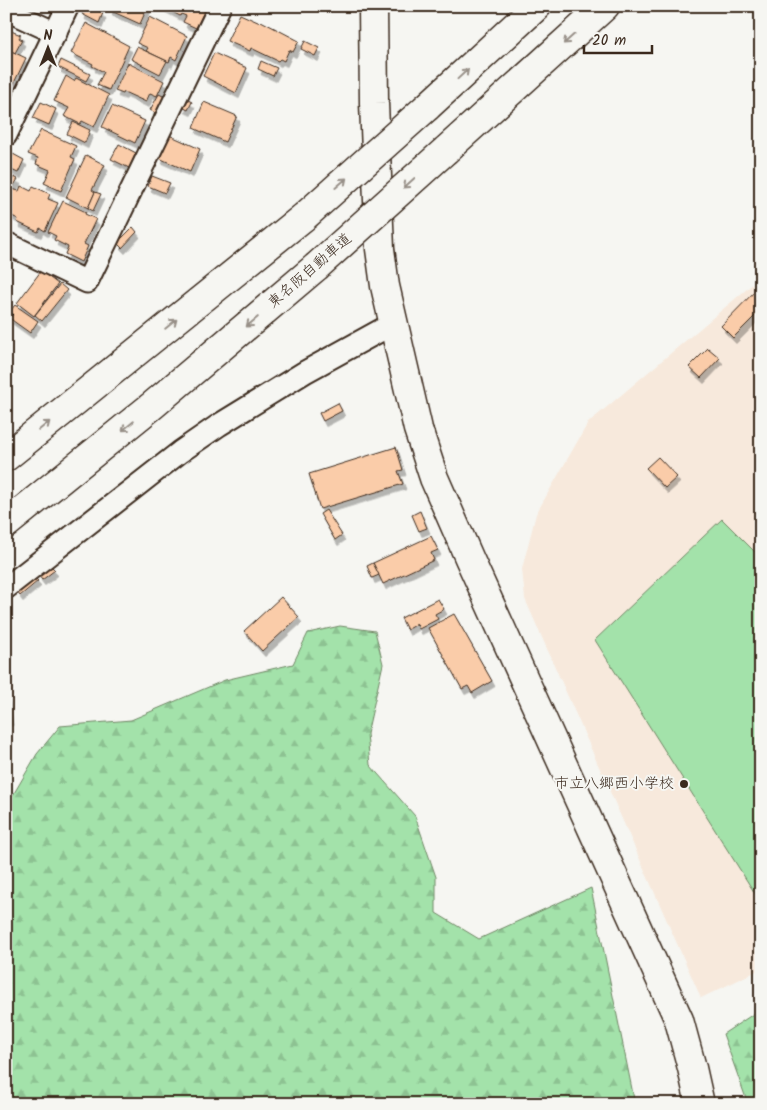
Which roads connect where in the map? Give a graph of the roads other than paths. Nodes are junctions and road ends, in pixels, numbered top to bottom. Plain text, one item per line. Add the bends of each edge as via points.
1 (68, 6) edge
2 (220, 6) edge
3 (373, 6) edge
4 (537, 6) edge
5 (6, 10) edge
6 (601, 11) edge
7 (56, 33) junction
8 (6, 135) edge
9 (6, 243) edge
10 (394, 323) junction
11 (6, 457) edge
12 (6, 524) edge
13 (6, 588) edge
14 (700, 1104) edge

1 - 7 street
2 - 9 street via 87,282
3 - 10 main road via 380,249
11 -> 4 main road, bridge via 304,216
5 - 7 street
6 -> 12 main road, 東名阪自動車道, bridge via 316,267 153,406
7 - 8 street
10 - 13 street via 220,424
10 - 14 main road via 418,429 434,478 679,1020

